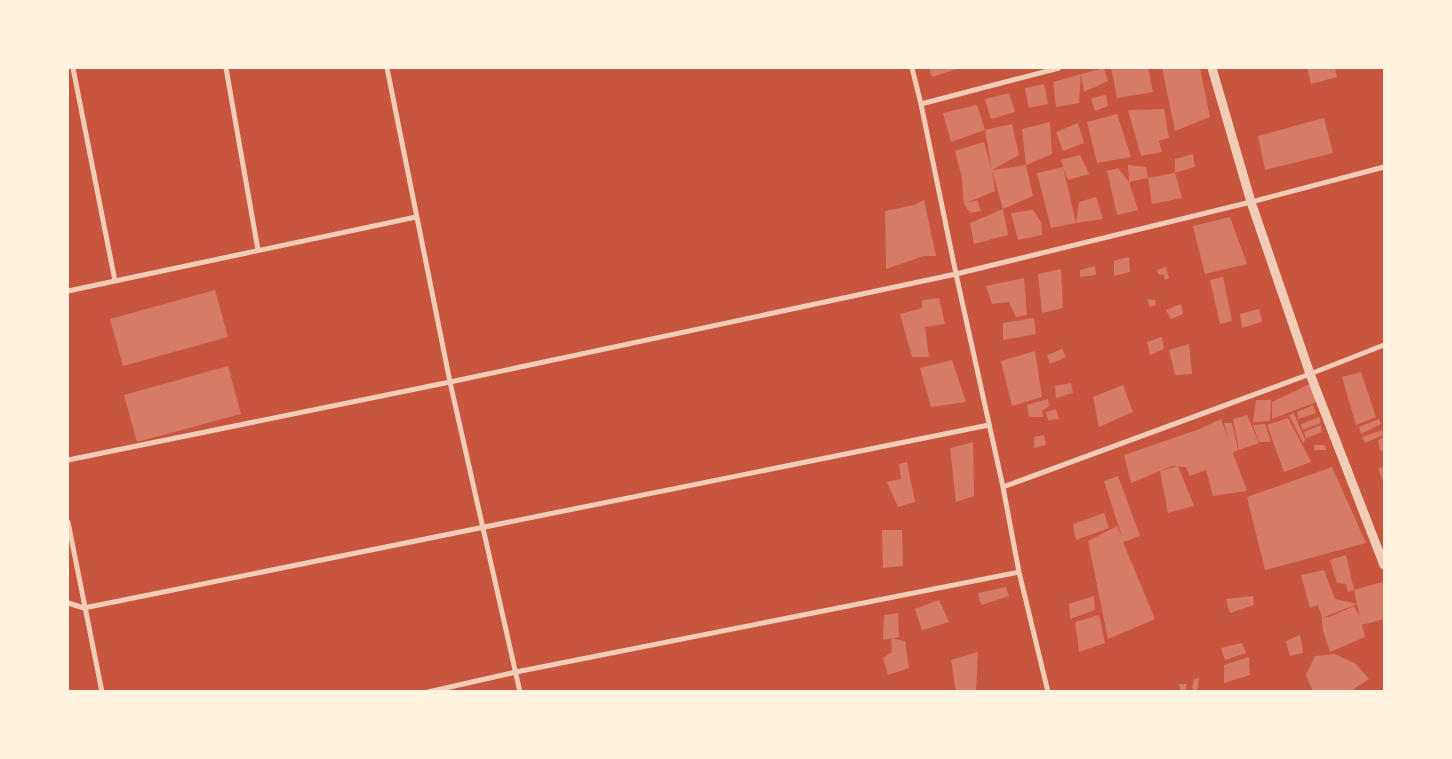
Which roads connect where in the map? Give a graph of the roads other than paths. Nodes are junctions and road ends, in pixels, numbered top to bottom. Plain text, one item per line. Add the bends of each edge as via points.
1 (73, 68) edge
2 (226, 68) edge
3 (387, 68) edge
4 (912, 68) edge
5 (1059, 68) edge
6 (1212, 68) edge
7 (921, 104) junction
8 (1384, 167) edge
9 (1251, 202) junction
10 (416, 217) junction
11 (258, 250) junction
12 (956, 274) junction
13 (115, 281) junction
14 (68, 291) edge
15 (1384, 345) edge
16 (1310, 374) junction
17 (450, 382) junction
18 (989, 424) junction
19 (68, 460) edge
20 (1003, 487) junction
21 (68, 522) edge
22 (483, 527) junction
23 (1384, 565) edge
24 (1019, 572) junction
25 (68, 603) edge
26 (84, 608) junction
27 (516, 672) junction
28 (102, 692) edge
29 (428, 692) edge
30 (520, 692) edge
31 (1048, 692) edge

1 - 13 street
2 - 11 street
3 - 10 street
4 - 7 street
5 - 7 street
6 - 9 street
7 - 12 street
8 - 9 street
9 - 12 street
9 - 16 street
10 - 11 street
10 - 17 street
11 - 13 street
12 - 17 street
12 - 18 street
13 - 14 street
15 - 16 street
16 - 20 street
16 - 23 street
17 - 19 street
17 - 22 street
18 - 20 street
18 - 22 street
20 - 24 street
21 - 26 street
22 - 26 street
22 - 27 street
24 - 27 street
24 - 31 street
25 - 26 street
26 - 28 street
27 - 29 street
27 - 30 street

